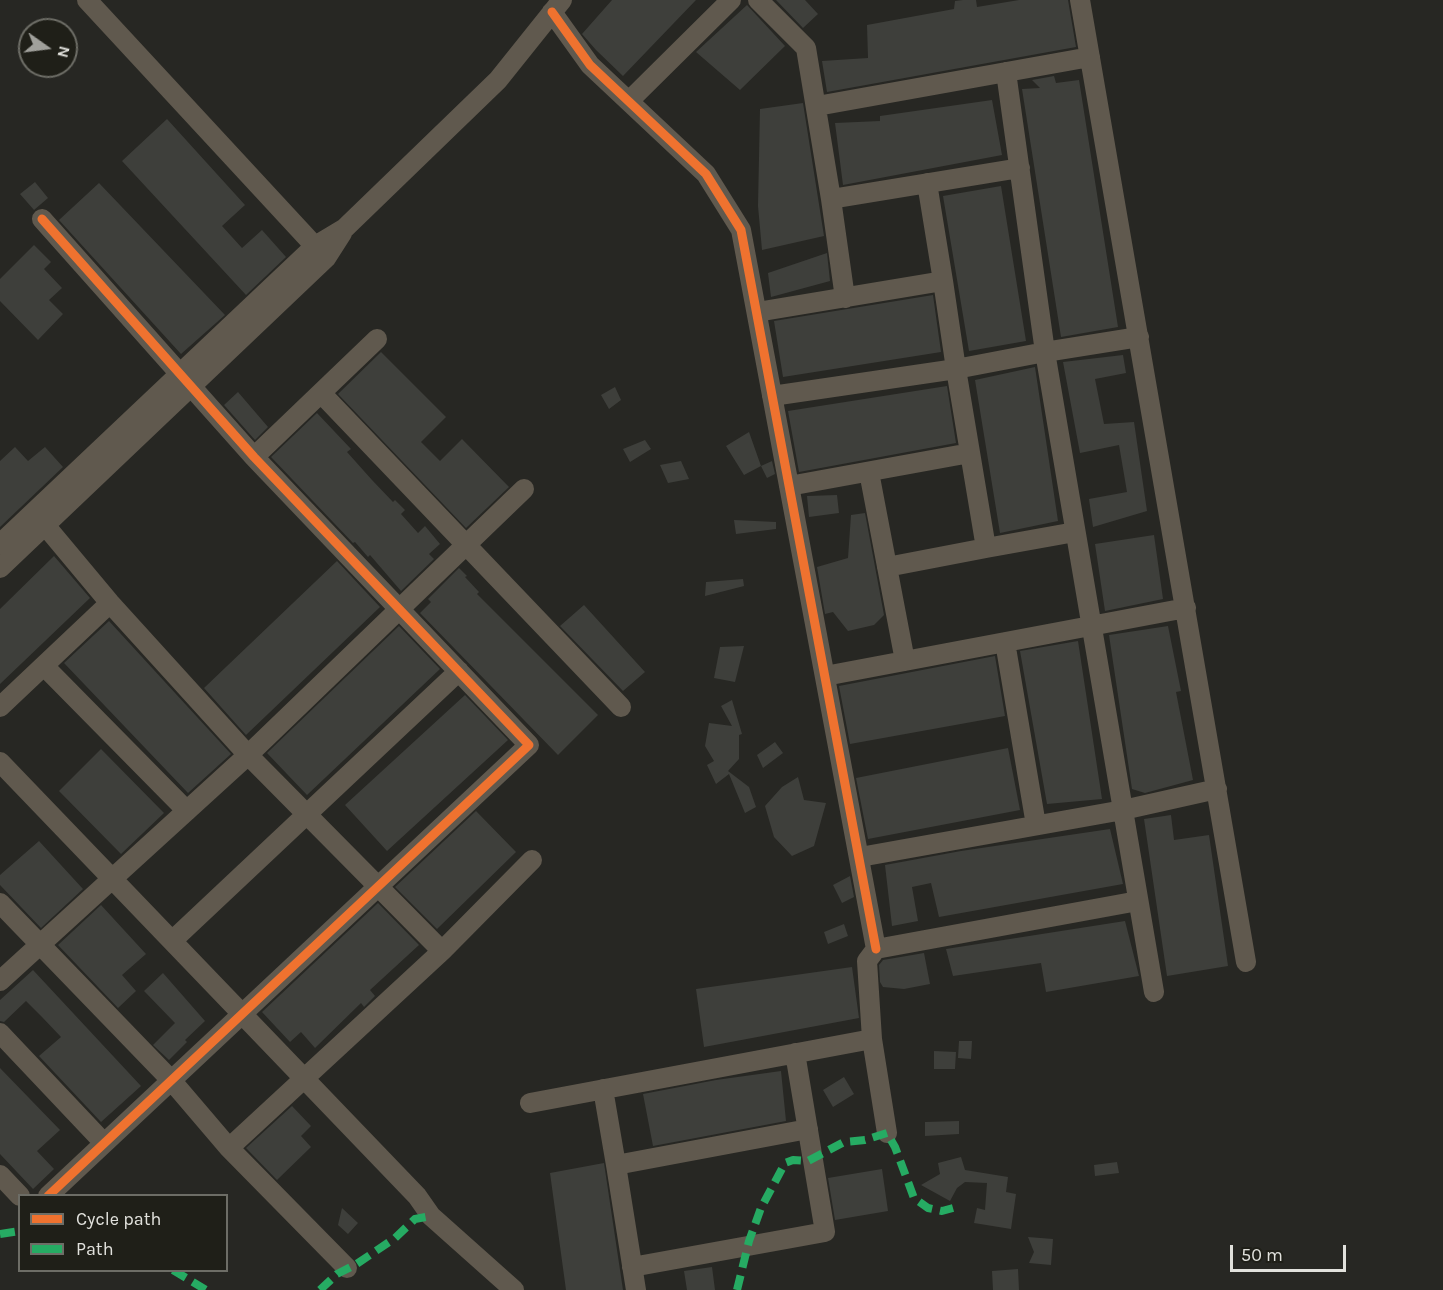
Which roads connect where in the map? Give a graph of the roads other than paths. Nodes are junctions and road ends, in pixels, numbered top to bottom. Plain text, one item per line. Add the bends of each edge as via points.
1 (87, 0) edge
2 (731, 0) edge
3 (758, 0) edge
4 (1080, 0) edge
5 (557, 6) edge
6 (1090, 57) junction
7 (1006, 72) junction
8 (628, 101) junction
9 (817, 106) junction
10 (1020, 168) junction
11 (927, 183) junction
12 (831, 199) junction
13 (42, 219) dead end
14 (320, 252) junction
15 (943, 282) junction
16 (845, 298) junction
17 (757, 312) junction
18 (1139, 336) junction
19 (377, 339) dead end
20 (1045, 352) junction
21 (956, 369) junction
22 (186, 380) junction
23 (321, 393) junction
24 (772, 396) junction
25 (970, 453) junction
26 (254, 457) junction
27 (869, 472) junction
28 (789, 486) junction
29 (524, 489) dead end
30 (40, 518) junction
31 (1076, 532) junction
32 (0, 544) edge
33 (465, 545) junction
34 (986, 548) junction
35 (887, 567) junction
36 (0, 568) edge
37 (110, 603) junction
38 (399, 608) junction
39 (1186, 608) junction
40 (1091, 626) junction
41 (1005, 642) junction
42 (905, 661) junction
43 (44, 666) junction
44 (459, 671) junction
45 (825, 676) junction
46 (0, 707) edge
47 (621, 707) dead end
48 (248, 755) junction
49 (0, 762) edge
50 (1217, 789) junction
51 (1123, 810) junction
52 (187, 811) junction
53 (307, 814) junction
54 (1036, 825) junction
55 (860, 857) junction
56 (532, 860) dead end
57 (112, 879) junction
58 (378, 887) junction
59 (1138, 901) junction
60 (0, 903) edge
61 (172, 941) junction
62 (39, 945) junction
63 (876, 949) junction
64 (442, 951) junction
65 (1246, 962) dead end
66 (0, 981) edge
67 (1154, 992) dead end
68 (242, 1014) junction
69 (0, 1033) edge
70 (872, 1039) junction
71 (795, 1053) junction
72 (305, 1079) junction
73 (171, 1080) junction
74 (603, 1089) junction
75 (530, 1103) dead end
76 (808, 1129) junction
77 (887, 1133) dead end
78 (104, 1143) junction
79 (229, 1148) junction
80 (616, 1165) junction
81 (0, 1175) edge
82 (18, 1194) edge
83 (50, 1194) edge
84 (632, 1267) junction
85 (347, 1268) dead end
86 (514, 1290) edge
87 (636, 1290) edge

1 - 14 street
2 - 8 street
3 - 9 street via 806,48
4 - 6 street
5 - 8 street via 590,65
5 - 14 street via 498,80
6 - 7 street
6 - 18 street
7 - 9 street
7 - 10 street
8 - 17 street via 706,174 741,230
9 - 12 street
10 - 11 street
10 - 20 street
11 - 12 street
11 - 15 street
12 - 16 street
13 - 22 street
14 - 22 street
15 - 16 street
15 - 21 street
16 - 17 street
17 - 24 street
18 - 20 street
18 - 39 street
19 - 23 street
20 - 21 street
20 - 31 street
21 - 24 street
21 - 25 street
22 - 26 street
22 - 30 street
23 - 26 street
23 - 33 street
24 - 28 street
25 - 27 street
25 - 34 street
26 - 38 street
27 - 28 street
27 - 35 street
28 - 45 street
29 - 33 street
30 - 32 street
30 - 36 street
30 - 37 street
31 - 34 street
31 - 40 street
33 - 38 street
33 - 47 street
34 - 35 street
35 - 42 street
37 - 43 street
37 - 48 street
38 - 44 street
38 - 48 street
39 - 40 street
39 - 50 street
40 - 41 street
40 - 51 street
41 - 42 street
41 - 54 street
42 - 45 street
43 - 46 street
43 - 52 street
44 - 53 street
44 - 58 street via 529,745
45 - 55 street
48 - 52 street
48 - 53 street
49 - 57 street
50 - 51 street
50 - 65 street
51 - 54 street
51 - 59 street
52 - 57 street
53 - 58 street
53 - 61 street
54 - 55 street
55 - 63 street
56 - 64 street
57 - 61 street
57 - 62 street
58 - 64 street
58 - 68 street
59 - 63 street
59 - 67 street
60 - 62 street
61 - 68 street
62 - 66 street
62 - 73 street
63 - 70 street via 867,961
64 - 72 street
68 - 72 street
68 - 73 street
69 - 78 street
70 - 71 street
70 - 77 street
71 - 74 street
71 - 76 street
72 - 79 street
72 - 86 street via 417,1196 431,1216
73 - 78 street
73 - 79 street
74 - 75 street
74 - 80 street
76 - 80 street
76 - 84 street via 825,1232
78 - 83 street
79 - 85 street
80 - 84 street
81 - 82 street
84 - 87 street

